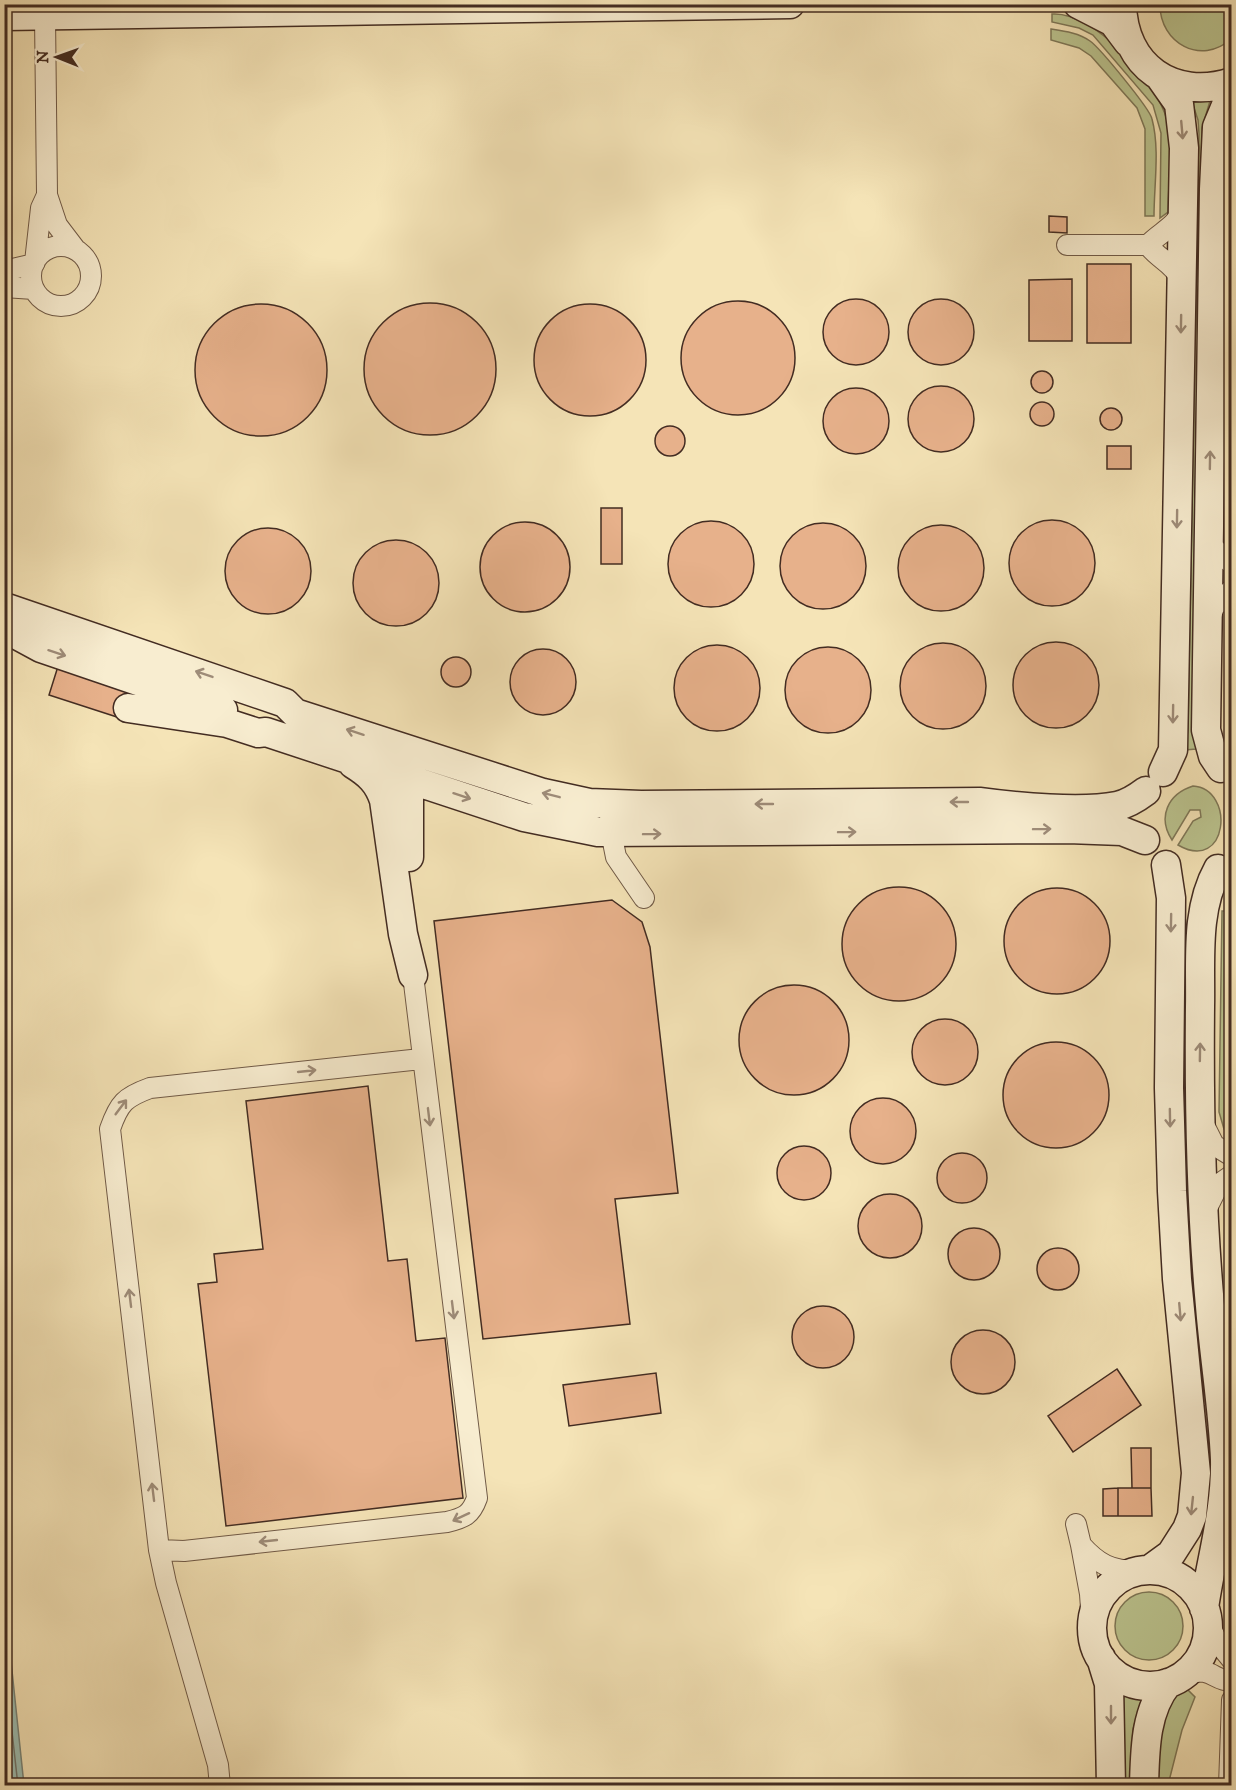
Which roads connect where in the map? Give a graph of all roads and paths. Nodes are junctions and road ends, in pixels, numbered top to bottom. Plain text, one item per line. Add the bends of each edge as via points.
1 (790, 4) edge
2 (1078, 4) edge
3 (1122, 4) edge
4 (4, 16) edge
5 (45, 16) junction
6 (1131, 45) junction
7 (1160, 77) junction
8 (1232, 82) edge
9 (1232, 91) edge
10 (1214, 189) junction
11 (47, 195) junction
12 (1183, 209) junction
13 (1232, 242) edge
14 (1067, 245) dead end
15 (1148, 245) junction
16 (76, 250) junction
17 (34, 263) junction
18 (4, 272) edge
19 (1181, 279) junction
20 (4, 287) edge
21 (34, 289) junction
22 (1209, 544) junction
23 (1232, 564) edge
24 (1231, 589) edge
25 (4, 607) edge
26 (1209, 624) junction
27 (4, 628) edge
28 (197, 701) junction
29 (295, 713) junction
30 (266, 732) junction
31 (341, 757) junction
32 (406, 765) junction
33 (1226, 772) edge
34 (1155, 782) junction
35 (609, 804) junction
36 (610, 833) junction
37 (1145, 840) junction
38 (400, 852) junction
39 (1225, 864) edge
40 (1166, 865) junction
41 (644, 898) dead end
42 (413, 975) joint
43 (422, 1059) junction
44 (1200, 1116) junction
45 (1232, 1156) edge
46 (1232, 1175) edge
47 (1204, 1216) junction
48 (1077, 1524) dead end
49 (1080, 1545) junction
50 (1232, 1546) edge
51 (159, 1550) junction
52 (1143, 1570) junction
53 (1211, 1572) junction
54 (1206, 1614) junction
55 (1092, 1623) junction
56 (1101, 1658) junction
57 (1232, 1660) edge
58 (1177, 1678) junction
59 (1232, 1681) edge
60 (1232, 1700) edge
61 (220, 1785) edge
62 (1111, 1785) edge
63 (1144, 1785) edge
64 (1229, 1785) edge

1 - 5 street
2 - 6 street via 1113,22
3 - 6 street via 1125,32
4 - 5 street
5 - 11 street
6 - 7 street
7 - 8 street via 1174,84 1202,88
7 -> 12 street via 1179,104 1183,125
9 - 10 street via 1217,127
10 - 13 street via 1220,224
22 -> 10 street
11 - 16 street via 57,225
11 - 17 street via 41,208
12 - 15 street via 1174,224
12 - 19 street
14 - 15 street
15 - 19 street via 1156,256 1175,268
16 - 17 street via 52,247
16 - 21 street via 90,271 88,288 78,300 53,305
17 - 18 street
17 - 21 street
19 -> 34 street via 1173,750
20 - 21 street
22 - 23 street
22 - 26 street
24 - 26 street via 1214,607
29 -> 25 street via 285,703
26 - 33 street via 1206,730 1213,756
27 -> 28 street via 41,648
28 - 29 street via 245,705 279,716
28 - 30 street via 261,724
28 - 30 street via 130,701
32 -> 29 street
30 - 31 street
31 - 32 street
31 - 38 street via 370,774 379,786
35 -> 32 street
32 -> 36 street via 524,817
32 - 38 street via 390,790
32 - 38 street via 422,809
33 - 34 street via 1198,762 1185,763
34 -> 35 street via 1119,806 1102,807 1017,807 981,802
34 - 37 street via 1140,815
35 - 36 street
36 -> 37 street via 1068,829 1122,831
36 - 41 street via 616,857
37 - 40 street
38 - 42 street via 403,934
39 - 40 street via 1193,873
44 -> 39 street via 1202,932 1206,894
40 -> 52 street via 1171,898 1172,1191 1196,1473 1187,1529 1171,1554
42 - 43 street
51 -> 43 street via 110,1130 117,1108 132,1095 150,1088
43 -> 51 street via 477,1498 473,1510 465,1518 447,1522 184,1551
44 - 45 street via 1214,1145
44 - 47 street
46 - 47 street via 1219,1184
47 - 53 street via 1225,1463
48 - 49 street
49 - 52 street via 1108,1567
49 - 55 street
50 - 53 street
51 - 61 street
52 - 54 street via 1172,1574 1183,1580 1196,1593
52 - 55 street via 1125,1575 1106,1590
53 - 54 street
54 - 57 street via 1218,1643
54 - 58 street via 1203,1650
55 - 56 street
56 - 58 street via 1117,1676 1128,1681 1152,1686
56 -> 62 street via 1109,1684
58 - 59 street via 1209,1671
58 - 63 street via 1157,1698 1151,1714
60 - 64 street

